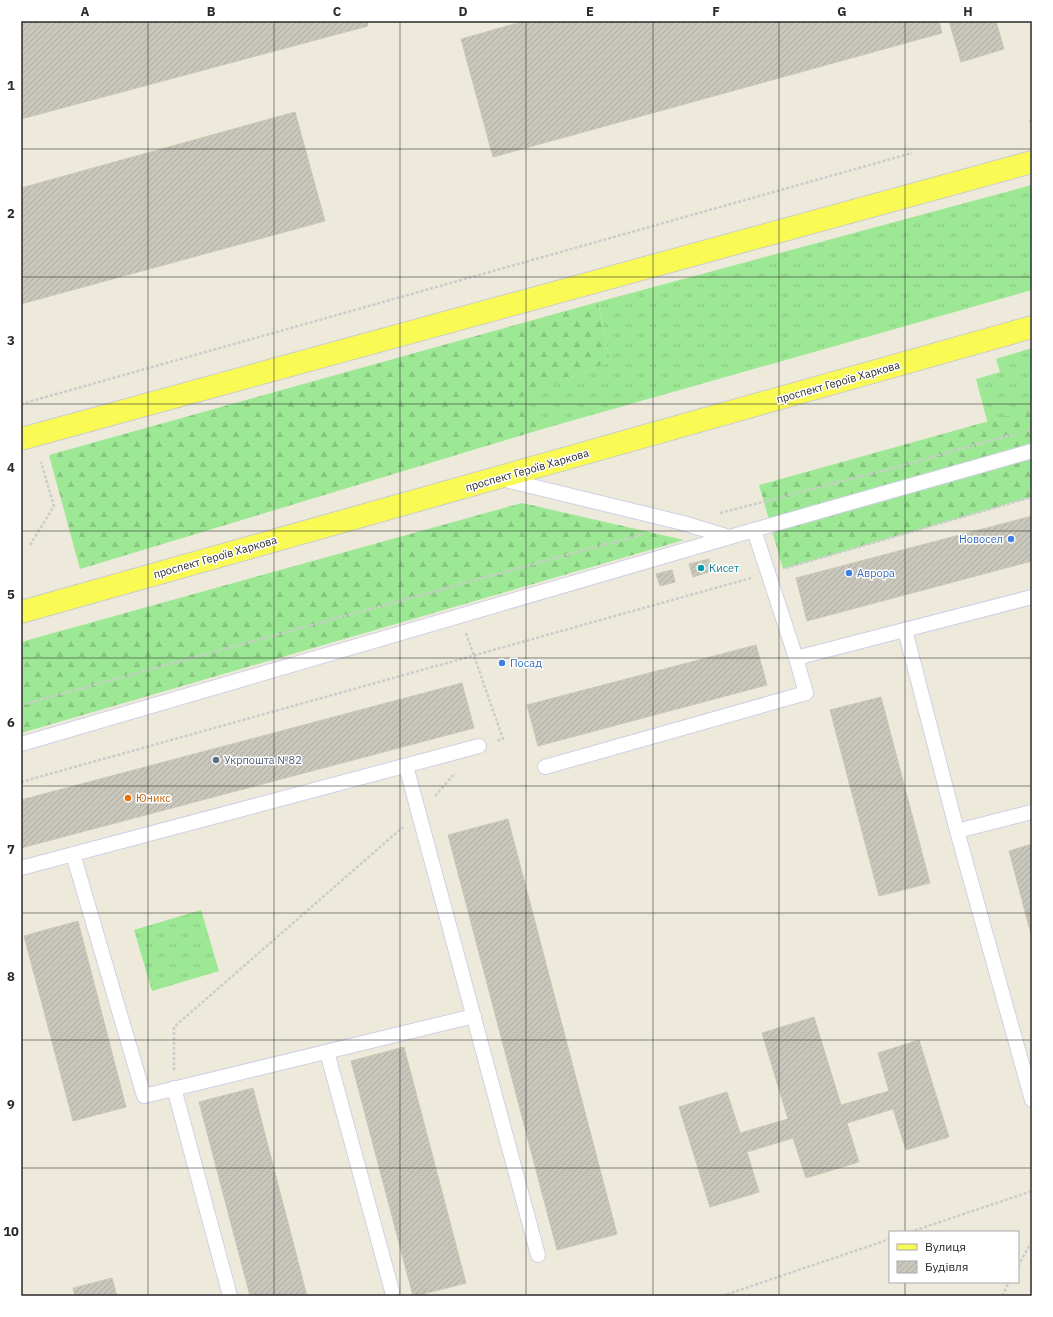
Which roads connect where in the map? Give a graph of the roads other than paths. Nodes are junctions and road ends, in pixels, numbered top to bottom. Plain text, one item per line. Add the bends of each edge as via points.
1 (1032, 162) edge
2 (1032, 327) edge
3 (21, 439) edge
4 (1032, 451) edge
5 (498, 478) junction
6 (754, 530) junction
7 (729, 537) junction
8 (1032, 597) edge
9 (22, 607) edge
10 (905, 630) junction
11 (796, 658) junction
12 (21, 744) edge
13 (480, 746) road end
14 (406, 766) junction
15 (545, 767) dead end
16 (1032, 812) edge
17 (957, 831) junction
18 (73, 854) junction
19 (21, 868) edge
20 (474, 1016) junction
21 (327, 1052) junction
22 (174, 1088) junction
23 (1032, 1100) edge
24 (538, 1255) dead end
25 (392, 1291) dead end
26 (230, 1296) edge

1 - 3 main road
2 - 5 main road, проспект Героїв Харкова
4 - 6 lane
5 - 7 lane via 683,523
5 - 9 main road, проспект Героїв Харкова
6 - 7 lane
6 - 11 lane
7 - 12 lane
8 - 10 lane
10 - 11 lane
10 - 17 lane
11 - 15 lane via 806,693
13 - 14 lane
14 - 18 lane
14 - 20 lane
16 - 17 lane
17 - 23 lane
18 - 19 lane
18 - 22 lane via 144,1096
20 - 21 lane
20 - 24 lane
21 - 22 lane
21 - 25 lane
22 - 26 lane

